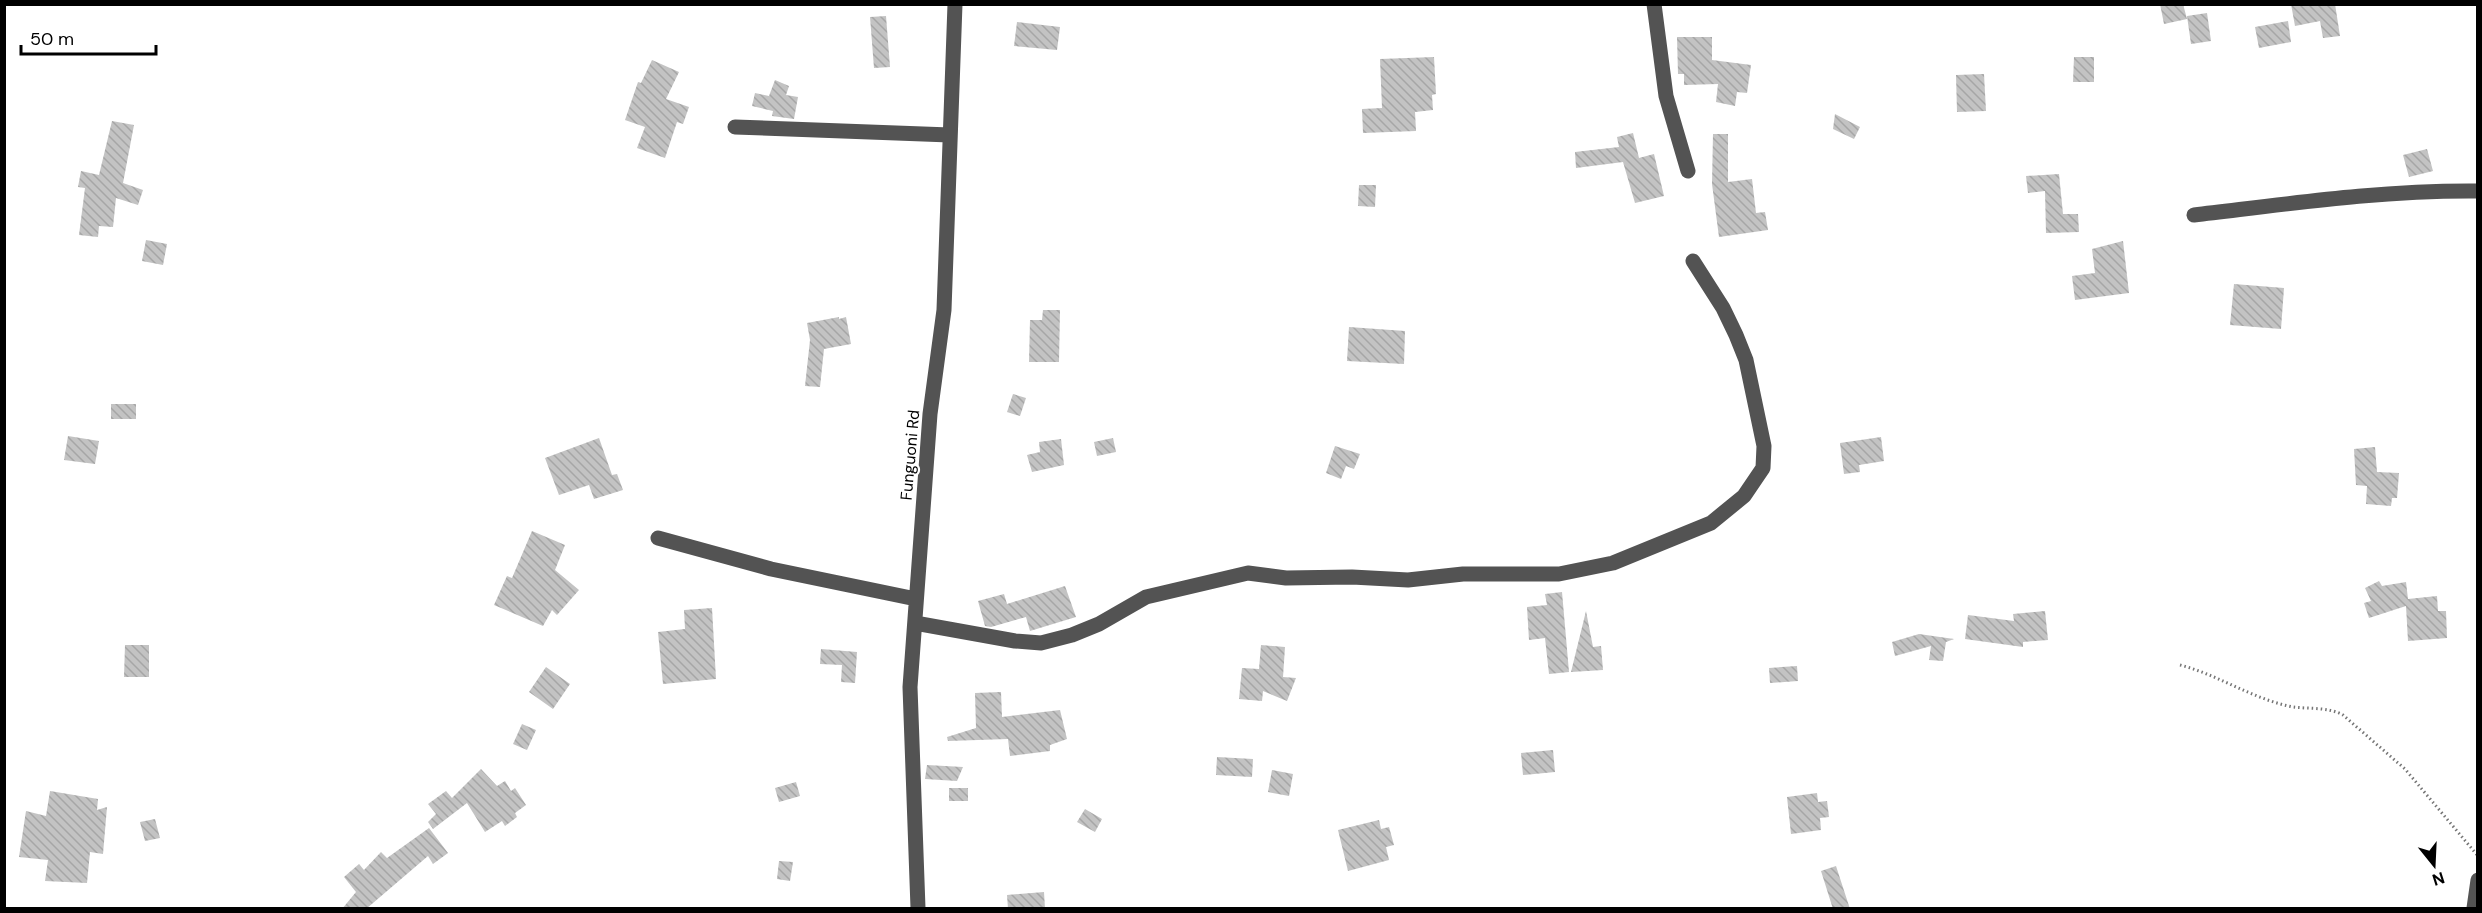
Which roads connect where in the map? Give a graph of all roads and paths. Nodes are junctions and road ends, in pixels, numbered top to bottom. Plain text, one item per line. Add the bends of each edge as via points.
1 (955, 4) edge
2 (1654, 4) edge
3 (735, 127) dead end
4 (950, 135) junction
5 (1688, 171) dead end
6 (2478, 191) edge
7 (2194, 215) dead end
8 (1693, 261) dead end
9 (658, 538) dead end
10 (916, 599) junction
11 (915, 623) junction
12 (2180, 665) dead end
13 (2478, 856) edge
14 (2478, 880) edge
15 (918, 909) edge
16 (2474, 909) edge

1 - 4 street, Funguoni Rd
2 - 5 street via 1666,96
3 - 4 street
4 - 10 street, Funguoni Rd via 944,310 930,414
6 - 7 street via 2439,190 2324,199
8 - 11 street via 1723,308 1746,360 1764,447 1763,468 1744,496 1711,524 1613,563 1560,574 1463,574 1408,580 1286,578 1248,573 1146,597 1099,624 1041,643
9 - 10 street via 771,569
10 - 11 street, Funguoni Rd
11 - 15 street, Funguoni Rd via 910,687
12 - 13 path via 2271,702 2343,715 2405,769
14 - 16 street

